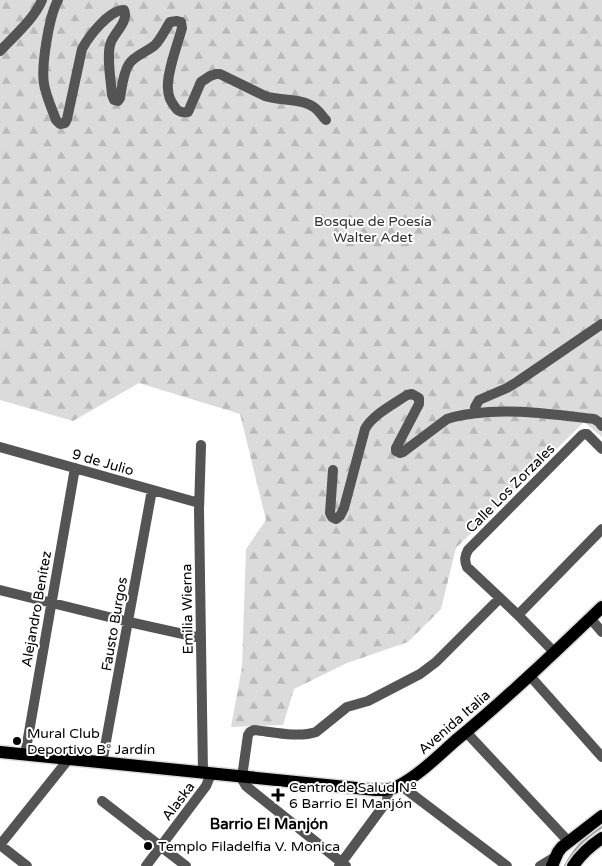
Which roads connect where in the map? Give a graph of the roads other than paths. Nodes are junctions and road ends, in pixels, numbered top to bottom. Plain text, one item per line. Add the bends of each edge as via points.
1 (42, 0) edge
2 (58, 0) edge
3 (0, 51) edge
4 (326, 120) dead end
5 (602, 324) edge
6 (477, 413) junction
7 (602, 426) edge
8 (201, 445) dead end
9 (0, 447) edge
10 (602, 449) edge
11 (75, 468) junction
12 (333, 470) dead end
13 (152, 490) junction
14 (199, 503) junction
15 (602, 530) edge
16 (0, 590) edge
17 (500, 598) junction
18 (51, 602) junction
19 (602, 607) edge
20 (518, 615) junction
21 (590, 618) junction
22 (129, 622) junction
23 (602, 632) edge
24 (201, 638) junction
25 (555, 653) junction
26 (530, 676) junction
27 (466, 732) junction
28 (0, 752) edge
29 (25, 755) junction
30 (602, 757) edge
31 (68, 760) junction
32 (102, 763) junction
33 (207, 774) junction
34 (242, 777) junction
35 (394, 788) junction
36 (102, 801) dead end
37 (602, 816) edge
38 (602, 838) edge
39 (568, 841) junction
40 (0, 845) edge
41 (161, 847) junction
42 (577, 861) edge
43 (554, 862) edge
44 (343, 865) edge
45 (27, 866) edge
46 (146, 866) edge
47 (186, 866) edge
48 (507, 866) edge
49 (540, 866) edge

1 - 3 street
2 - 4 street via 51,17 43,68 44,84 60,124 67,119 87,38 120,10 126,14 110,50 114,100 120,98 129,63 157,43 170,22 177,21 181,22 182,28 168,90 178,111 188,112 202,82 220,74 271,98 305,102 314,106
5 - 6 street via 517,382 478,400
6 - 7 street via 522,411 594,419
6 - 12 street via 447,419 403,452 396,451 396,448 419,404 419,398 407,395 372,419 365,429 342,513 336,519 330,513
8 - 14 street, Emilia Wierna
9 - 11 street, 9 de Julio
10 - 17 street, Calle Los Zorzales via 588,434 584,434 468,550 464,558 467,567
11 - 13 street, 9 de Julio
11 - 18 street, Alejandro Benítez
13 - 14 street, 9 de Julio
13 - 22 street, Fausto Burgos
14 - 24 street, Emilia Wierna
15 - 20 street
16 - 18 street
17 - 20 street
17 - 34 street via 420,674 368,701 347,707 316,732 250,732
18 - 22 street
18 - 29 street, Alejandro Benítez
19 - 21 main road, Avenida Italia
20 - 25 street
21 - 23 street
21 - 25 main road, Avenida Italia
22 - 24 street
22 - 32 street, Fausto Burgos
24 - 33 street, Emilia Wierna
25 - 26 main road, Avenida Italia
26 - 27 main road, Avenida Italia
26 - 30 street
27 - 35 main road, Avenida Italia via 415,775
27 - 39 street
28 - 29 main road
29 - 31 main road
31 - 32 main road
31 - 40 street
32 - 33 main road
33 - 34 main road
33 - 41 street, Alaska via 206,786
34 - 35 main road via 376,790
34 - 44 street via 250,791
35 - 44 street
35 - 48 street
36 - 41 street
37 - 39 main road
38 - 42 main road
39 - 43 main road
40 - 45 street
41 - 46 street, Alaska
41 - 47 street
43 - 49 street

